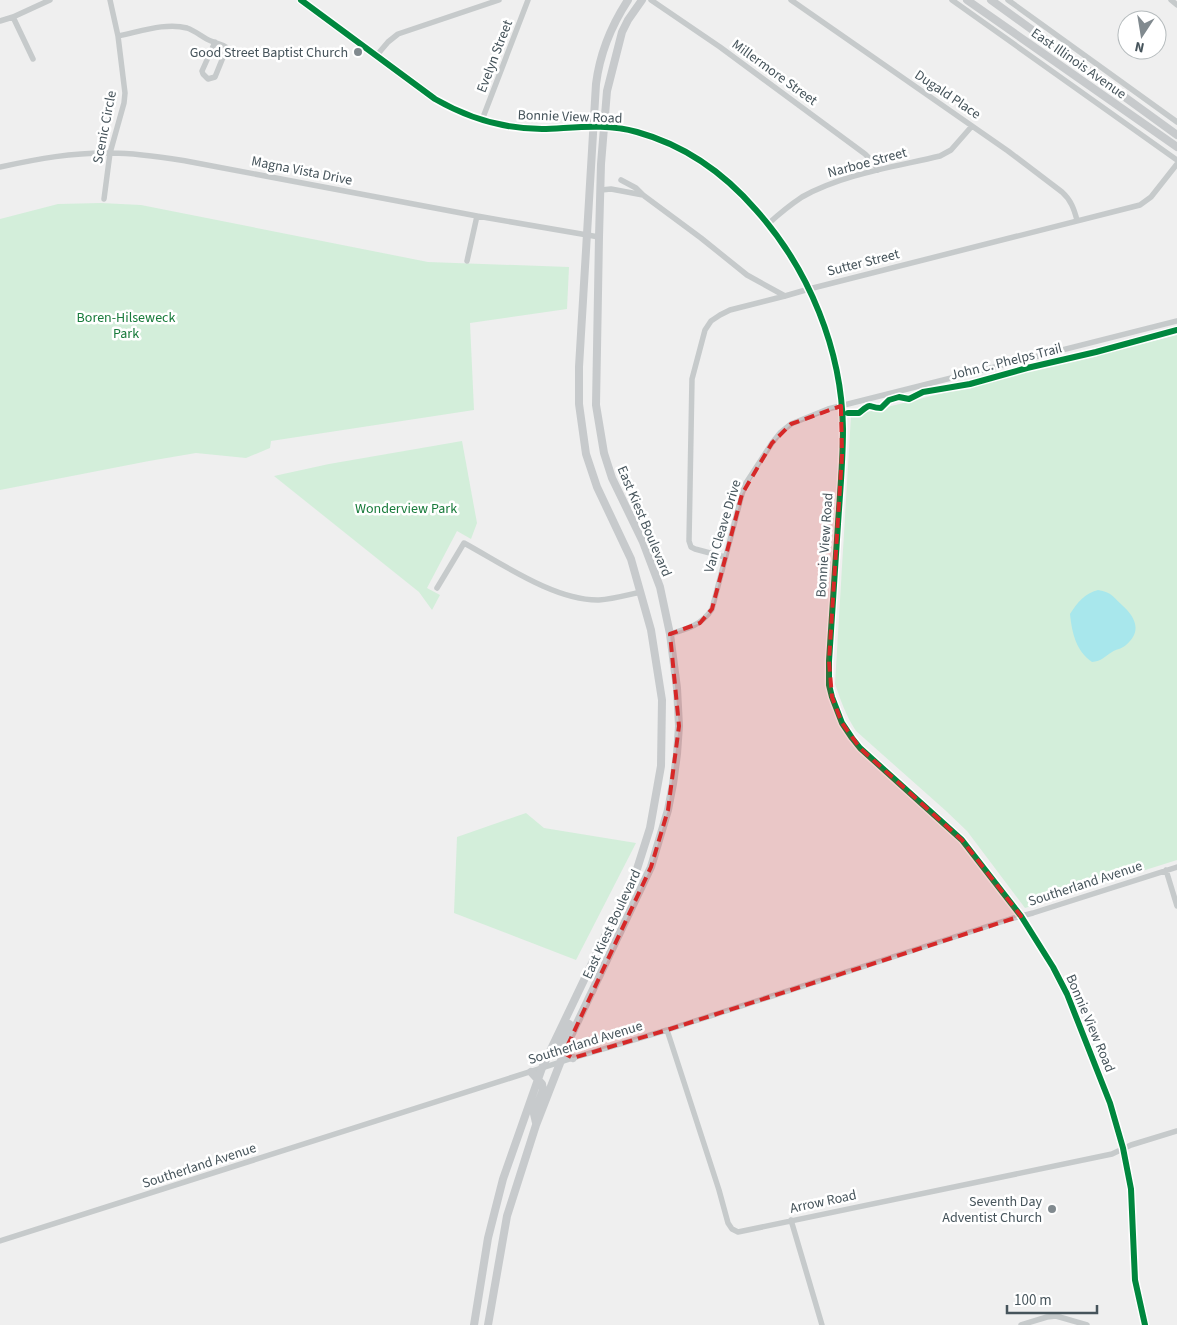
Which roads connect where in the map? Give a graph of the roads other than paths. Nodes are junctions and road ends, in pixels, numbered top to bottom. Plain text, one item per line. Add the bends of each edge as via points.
1 (50, 0) edge
2 (110, 0) edge
3 (301, 0) edge
4 (499, 0) edge
5 (528, 0) edge
6 (628, 0) edge
7 (642, 0) edge
8 (651, 0) edge
9 (791, 0) edge
10 (952, 0) edge
11 (967, 0) edge
12 (990, 0) edge
13 (1008, 0) edge
14 (1171, 0) edge
15 (1177, 5) edge
16 (1010, 14) junction
17 (13, 17) junction
18 (0, 21) edge
19 (1003, 25) junction
20 (118, 36) junction
21 (215, 42) junction
22 (377, 55) junction
23 (32, 59) dead end
24 (482, 120) junction
25 (1177, 122) edge
26 (593, 126) junction
27 (604, 126) junction
28 (972, 126) junction
29 (1177, 135) edge
30 (1177, 147) edge
31 (110, 153) junction
32 (1177, 160) edge
33 (1177, 164) edge
34 (0, 167) edge
35 (878, 170) junction
36 (621, 180) dead end
37 (601, 190) junction
38 (643, 195) junction
39 (104, 199) dead end
40 (477, 216) junction
41 (1078, 220) junction
42 (768, 224) junction
43 (587, 234) junction
44 (599, 236) junction
45 (467, 261) dead end
46 (809, 288) junction
47 (785, 296) junction
48 (1177, 321) edge
49 (841, 406) junction
50 (725, 557) junction
51 (437, 588) dead end
52 (641, 592) junction
53 (670, 634) junction
54 (650, 828) junction
55 (662, 831) junction
56 (1177, 867) edge
57 (1166, 870) junction
58 (1177, 906) edge
59 (1021, 916) junction
60 (570, 1010) junction
61 (667, 1030) junction
62 (564, 1053) junction
63 (574, 1058) junction
64 (560, 1062) junction
65 (542, 1068) junction
66 (532, 1072) junction
67 (538, 1078) junction
68 (536, 1125) junction
69 (1177, 1130) edge
70 (1123, 1148) junction
71 (791, 1220) junction
72 (0, 1242) edge
73 (479, 1291) junction
74 (493, 1292) junction
75 (1047, 1317) junction
76 (474, 1325) edge
77 (488, 1325) edge
78 (822, 1325) edge
79 (1021, 1325) edge
80 (1049, 1325) edge
81 (1087, 1325) edge
82 (1145, 1325) edge

1 - 17 street
2 - 20 street, Scenic Circle
3 - 22 main road, Bonnie View Road
4 - 22 street via 398,34
5 - 24 street, Evelyn Street
6 - 26 main road, East Kiest Boulevard via 607,38 600,61
7 - 27 main road, East Kiest Boulevard via 628,20 618,45 607,91
8 - 35 street, Millermore Street via 865,154
9 - 28 street, Dugald Place
10 - 32 street
11 - 19 main road, East Illinois Avenue
12 - 16 main road, East Illinois Avenue
13 - 25 street
14 - 15 street
16 - 19 main road
16 - 29 main road, East Illinois Avenue
17 - 18 street
17 - 23 street
19 - 30 main road, East Illinois Avenue
20 - 21 street via 174,26 198,32
20 - 31 street, Scenic Circle via 125,93
21 - 21 street via 202,71 208,79 215,77 226,50
22 - 24 main road, Bonnie View Road via 436,99
24 - 26 main road, Bonnie View Road via 531,128
26 - 27 main road, Bonnie View Road
26 - 43 main road, East Kiest Boulevard
27 - 37 main road, East Kiest Boulevard
27 - 42 main road, Bonnie View Road via 634,131 685,151 724,178
28 - 35 street, Narboe Street via 951,150 940,156
28 - 41 street, Dugald Place via 1069,198
31 - 34 street, Magna Vista Drive via 48,157
31 - 39 street, Scenic Circle
31 - 40 street, Magna Vista Drive via 186,160
33 - 41 street, Sutter Street via 1151,197 1140,205
35 - 42 street, Narboe Street via 818,189
36 - 38 street
37 - 38 street
37 - 44 main road, East Kiest Boulevard
38 - 47 street via 747,275
40 - 43 street, Magna Vista Drive
40 - 45 street
41 - 46 street, Sutter Street
42 - 46 main road, Bonnie View Road
43 - 44 street, Magna Vista Drive
43 - 52 main road, East Kiest Boulevard via 579,367 582,435 597,487 631,559
44 - 53 main road, East Kiest Boulevard via 596,397 600,432 612,478 643,542 660,587
46 - 47 street, Sutter Street
46 - 49 main road, Bonnie View Road via 831,352
47 - 50 street, Sutter Street via 720,314 705,330 694,368 690,545
48 - 49 street, Van Cleave Drive
49 - 50 street, Van Cleave Drive via 791,424 772,443 746,483
49 - 59 main road, Bonnie View Road via 842,455 829,661 832,698 846,730 860,748 962,840
50 - 53 street, Van Cleave Drive via 708,616 692,627
51 - 52 street via 464,543 559,593 598,600
52 - 54 main road, East Kiest Boulevard via 651,630 662,700 661,766
53 - 55 main road, East Kiest Boulevard via 679,726 673,784
54 - 55 main road
54 - 60 main road, East Kiest Boulevard via 637,870
55 - 62 main road, East Kiest Boulevard via 648,874
56 - 57 street, Southerland Avenue
57 - 58 street
57 - 59 street, Southerland Avenue
59 - 61 street, Southerland Avenue
59 - 70 main road, Bonnie View Road via 1067,994 1110,1103
60 - 62 main road via 569,1024 558,1048
60 - 65 main road, East Kiest Boulevard
61 - 63 street, Southerland Avenue
61 - 71 street, Arrow Road via 728,1223 732,1229 743,1232
62 - 63 main road
62 - 64 main road, East Kiest Boulevard
63 - 64 street, Southerland Avenue
64 - 65 street, Southerland Avenue
64 - 68 main road, East Kiest Boulevard
65 - 66 street, Southerland Avenue
65 - 67 main road, East Kiest Boulevard
66 - 67 main road
66 - 72 street, Southerland Avenue
67 - 68 main road via 543,1090 534,1114
67 - 73 main road, East Kiest Boulevard via 503,1179
68 - 74 main road, East Kiest Boulevard via 507,1216
69 - 70 street, Arrow Road
70 - 71 street, Arrow Road via 1112,1154
70 - 82 main road, Bonnie View Road via 1132,1199 1135,1280
71 - 78 street
73 - 74 main road
73 - 76 main road, East Kiest Boulevard
74 - 77 main road, East Kiest Boulevard
75 - 79 street
75 - 80 street
75 - 81 street via 1056,1316

